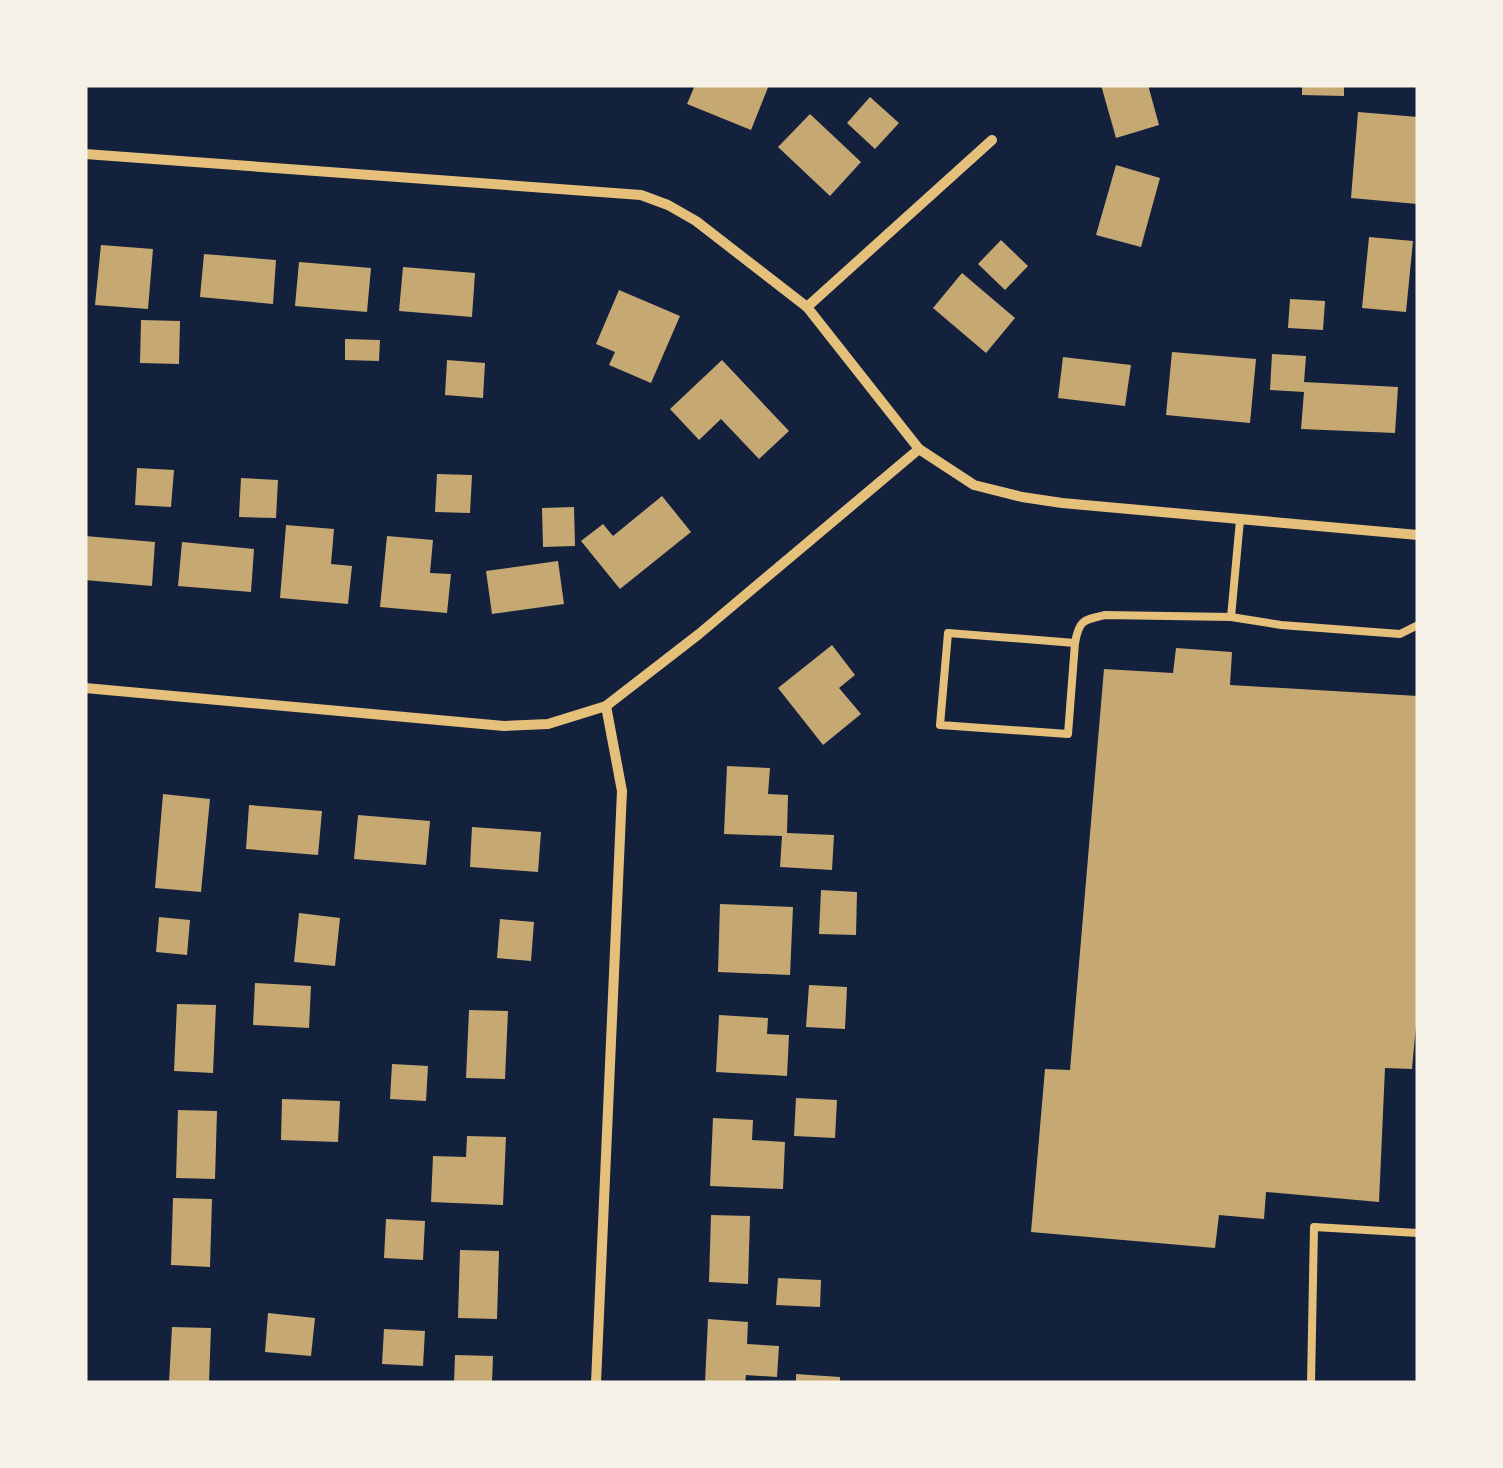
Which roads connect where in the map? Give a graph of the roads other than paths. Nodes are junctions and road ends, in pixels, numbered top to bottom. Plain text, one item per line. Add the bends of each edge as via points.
1 (992, 140) dead end
2 (85, 154) edge
3 (808, 307) junction
4 (919, 449) junction
5 (1240, 520) junction
6 (1418, 535) edge
7 (1231, 618) junction
8 (1418, 625) edge
9 (1075, 644) junction
10 (85, 688) edge
11 (85, 702) edge
12 (606, 706) junction
13 (1418, 1233) edge
14 (596, 1383) edge
15 (1310, 1383) edge

1 - 3 street
2 - 3 street via 641,196 696,220
3 - 4 street
4 - 5 street via 974,485 1022,497
4 - 12 street
5 - 6 street
5 - 7 lane
7 - 8 lane via 1400,634
7 - 9 lane via 1104,615 1078,627
9 - 9 lane via 948,633 940,725 1068,734
10 - 11 street
10 - 12 street via 504,726 548,724
12 - 14 street via 622,790
13 - 15 lane via 1314,1227

